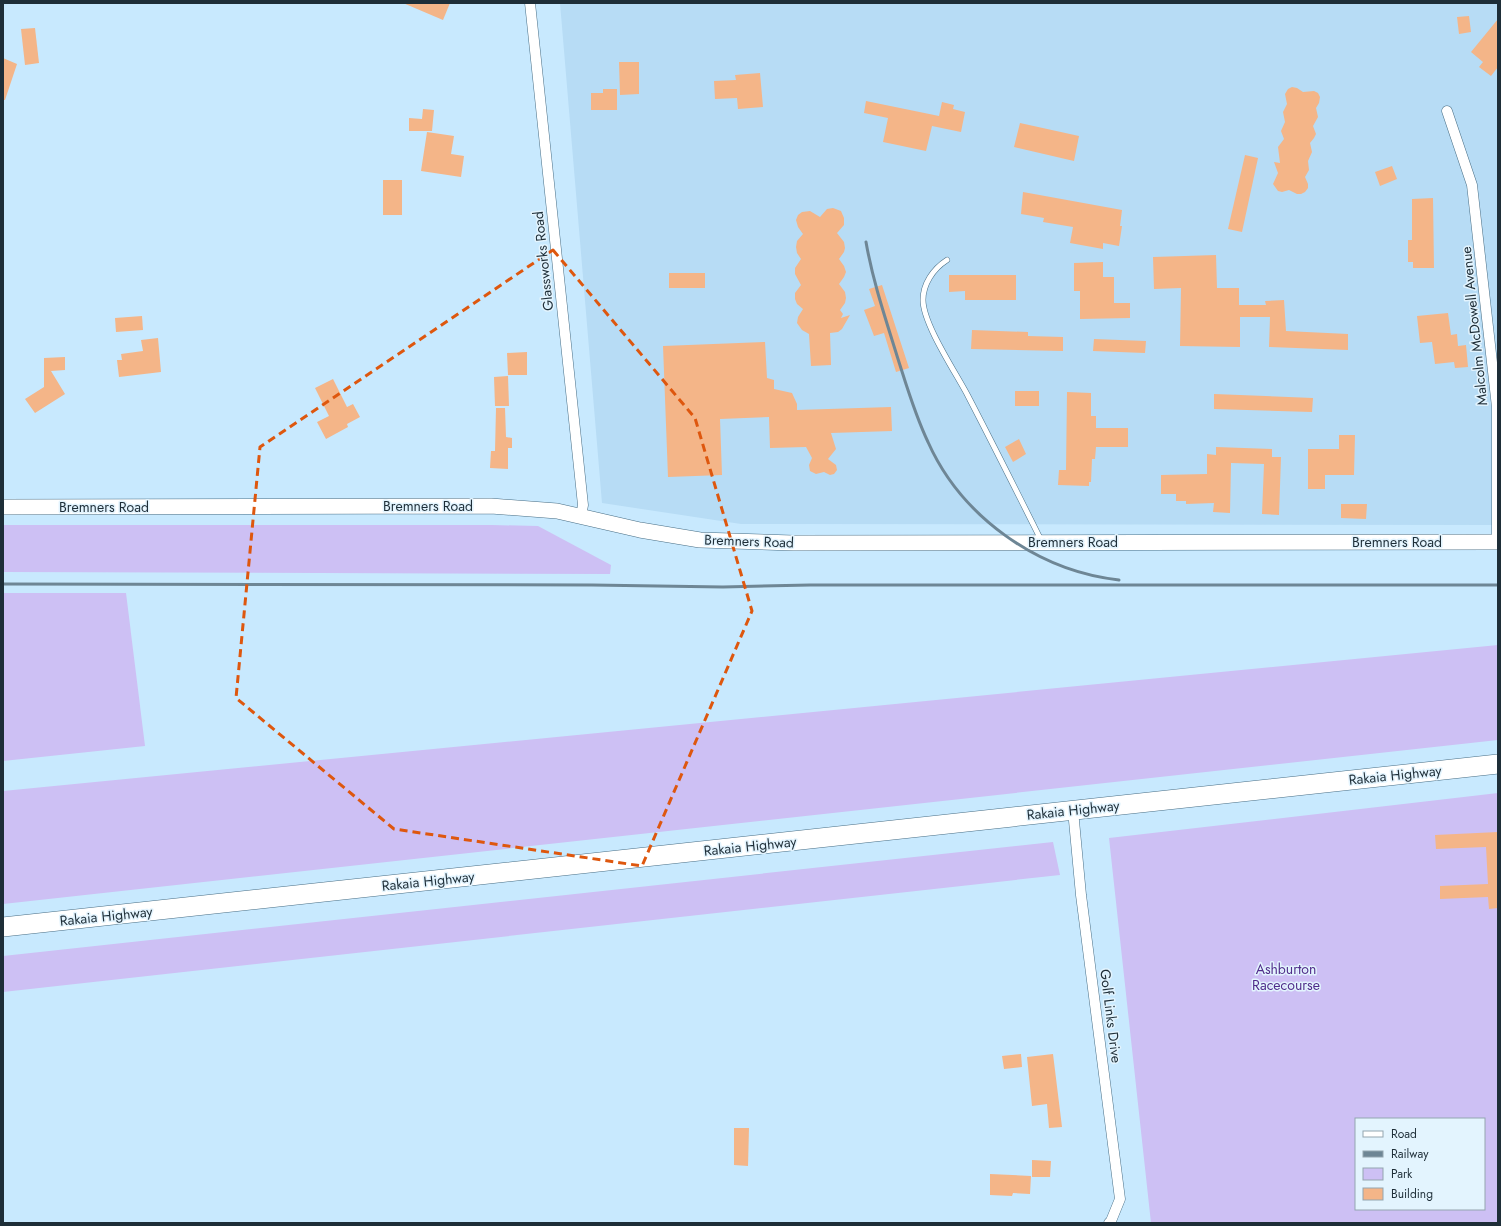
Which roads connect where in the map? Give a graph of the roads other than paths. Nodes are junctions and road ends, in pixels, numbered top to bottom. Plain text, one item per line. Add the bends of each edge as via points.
1 (530, 3) edge
2 (1447, 111) dead end
3 (946, 260) dead end
4 (3, 507) edge
5 (582, 516) junction
6 (1042, 542) junction
7 (1498, 542) edge
8 (1498, 764) edge
9 (1073, 810) junction
10 (3, 927) edge
11 (1109, 1223) edge

1 - 5 street, Glassworks Road via 583,505
2 - 7 street, Malcolm McDowell Avenue via 1472,185 1497,407
3 - 6 lane via 938,265 927,281 923,300 924,310
4 - 5 street, Bremners Road via 491,506 557,511
5 - 6 street, Bremners Road via 640,530 700,540 732,542
6 - 7 street, Bremners Road
8 - 9 highway, Rakaia Highway
9 - 10 highway, Rakaia Highway
9 - 11 street, Golf Links Drive via 1081,895 1120,1199

